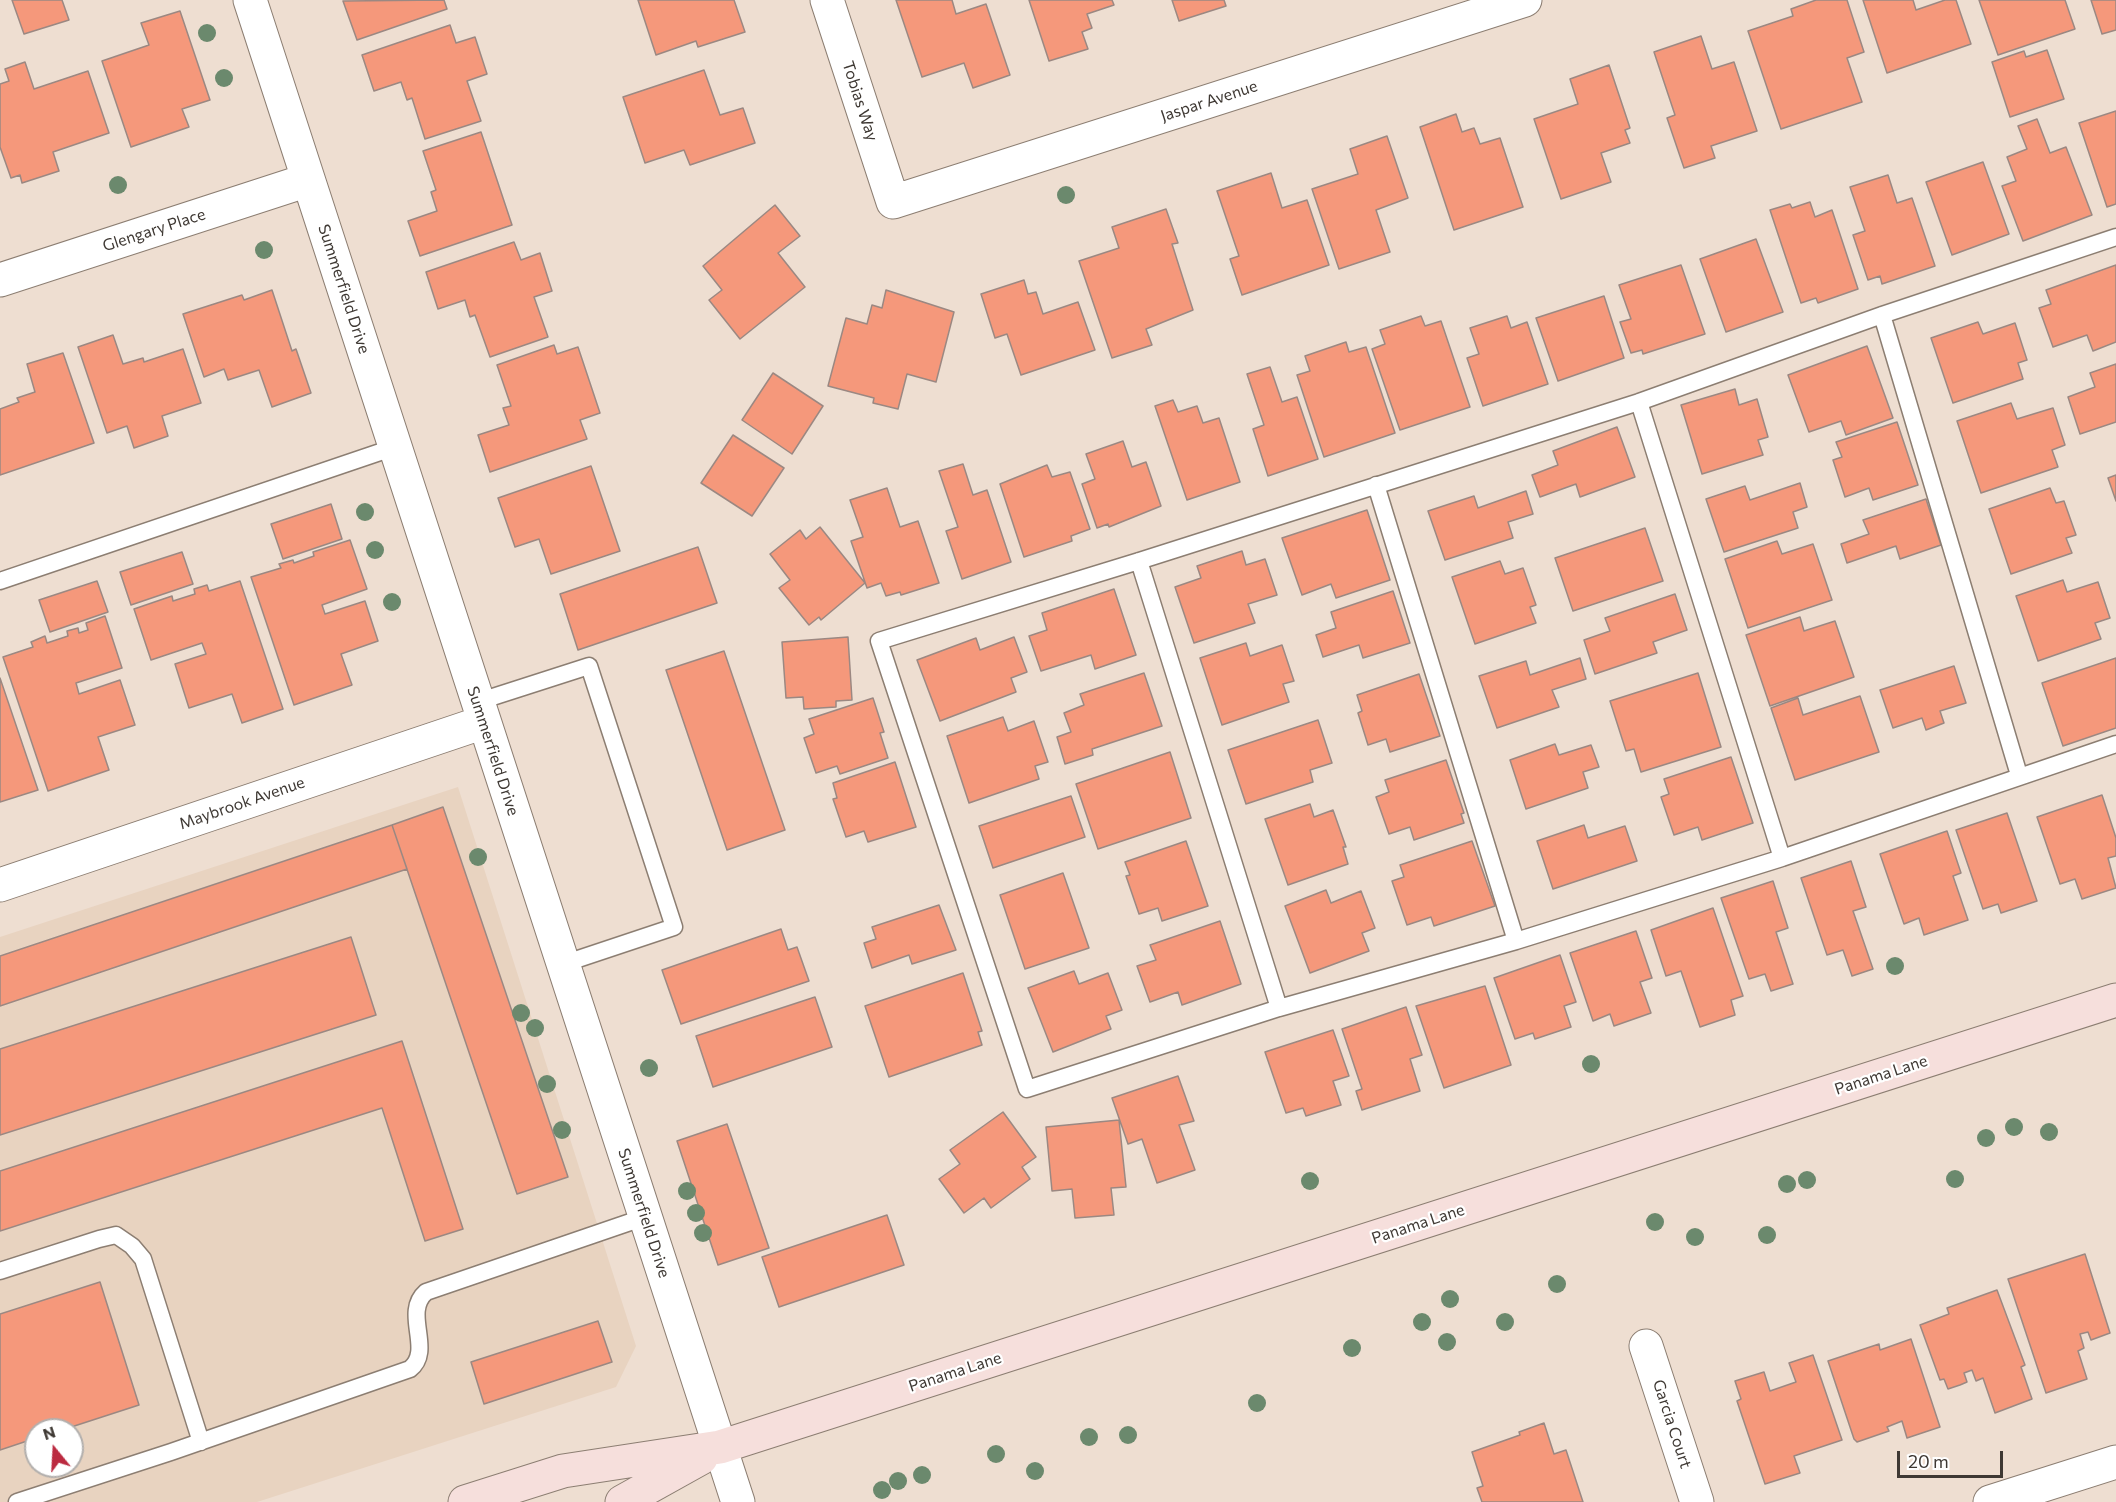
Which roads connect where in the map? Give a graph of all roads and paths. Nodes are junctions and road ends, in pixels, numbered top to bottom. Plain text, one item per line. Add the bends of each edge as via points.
1 (250, 0) edge
2 (827, 0) edge
3 (1526, 0) edge
4 (308, 180) junction
5 (893, 202) joint
6 (2116, 237) edge
7 (0, 280) edge
8 (1882, 315) junction
9 (1639, 402) junction
10 (395, 447) junction
11 (1376, 484) junction
12 (1139, 561) junction
13 (0, 581) edge
14 (480, 712) junction
15 (2116, 744) edge
16 (2019, 775) junction
17 (1782, 858) junction
18 (0, 885) edge
19 (1516, 941) junction
20 (563, 964) junction
21 (2116, 1000) edge
22 (1279, 1008) junction
23 (645, 1217) junction
24 (0, 1271) edge
25 (1646, 1346) dead end
26 (201, 1442) junction
27 (720, 1447) junction
28 (2116, 1462) edge
29 (17, 1502) edge
30 (465, 1502) edge
31 (622, 1502) edge
32 (738, 1502) edge
33 (1697, 1502) edge
34 (1990, 1502) edge

1 - 4 street, Summerfield Drive
2 - 5 street, Tobias Way
3 - 5 street, Jaspar Avenue
4 - 7 street, Glengary Place
4 - 10 street, Summerfield Drive
6 - 8 lane
8 - 9 lane
8 - 16 lane
9 - 11 lane
9 - 17 lane
10 - 13 lane
10 - 14 street, Summerfield Drive
11 - 12 lane
11 - 19 lane
12 - 22 lane
12 - 22 lane via 879,641 1028,1089
14 - 18 street, Maybrook Avenue
14 - 20 street, Summerfield Drive
14 - 20 lane via 590,666 674,927
15 - 16 lane
16 - 17 lane
17 - 19 lane
19 - 22 lane
20 - 23 street, Summerfield Drive
21 - 27 main road, Panama Lane
23 - 26 lane via 426,1292 418,1299 415,1316 420,1354 410,1369
23 - 27 street, Summerfield Drive
24 - 26 lane via 116,1235 132,1246 143,1259
25 - 33 street, Garcia Court
26 - 29 lane
27 - 30 main road, Panama Lane via 563,1471
27 - 31 main road, Panama Lane
27 - 32 street, Summerfield Drive
28 - 34 street

